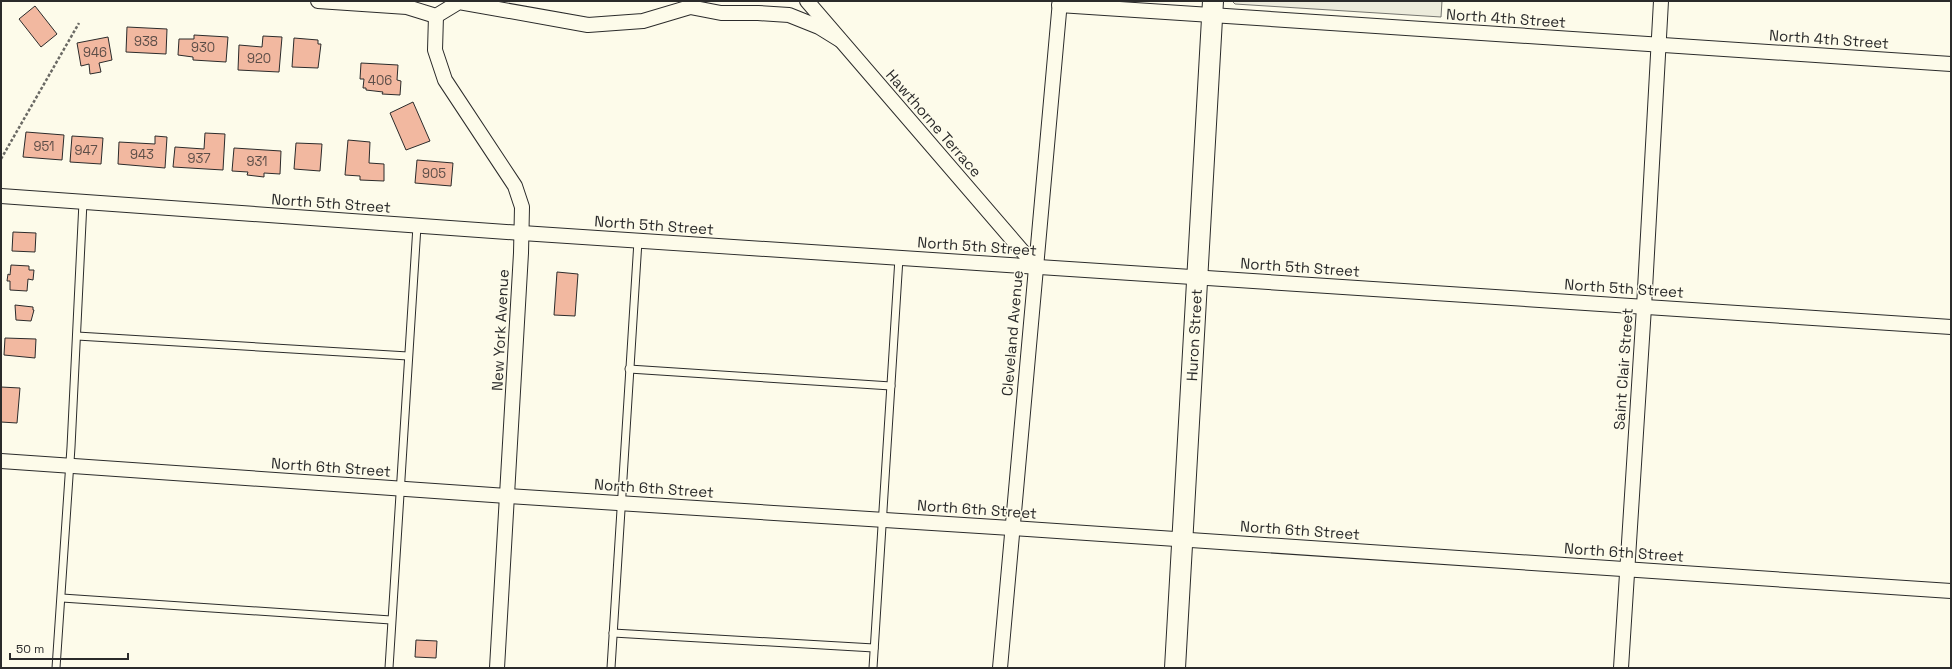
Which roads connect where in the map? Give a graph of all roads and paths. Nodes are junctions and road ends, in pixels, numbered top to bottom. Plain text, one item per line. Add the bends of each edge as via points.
1 (318, 1) edge
2 (807, 1) edge
3 (1661, 1) edge
4 (1059, 3) edge
5 (693, 4) edge
6 (1212, 8) edge
7 (436, 16) junction
8 (79, 23) dead end
9 (840, 40) junction
10 (1658, 45) junction
11 (1951, 64) edge
12 (1, 159) edge
13 (1, 196) edge
14 (83, 202) junction
15 (417, 226) junction
16 (522, 233) junction
17 (638, 241) junction
18 (899, 258) junction
19 (1036, 267) junction
20 (1197, 277) junction
21 (1644, 307) junction
22 (1951, 327) edge
23 (77, 336) junction
24 (408, 356) junction
25 (629, 369) junction
26 (891, 386) junction
27 (1, 461) edge
28 (69, 466) junction
29 (400, 488) junction
30 (507, 496) junction
31 (621, 503) junction
32 (882, 519) junction
33 (1011, 528) junction
34 (1182, 539) junction
35 (1627, 569) junction
36 (1951, 591) edge
37 (62, 598) junction
38 (392, 620) junction
39 (613, 633) junction
40 (874, 648) junction
41 (56, 668) edge
42 (388, 668) edge
43 (497, 668) edge
44 (611, 668) edge
45 (873, 668) edge
46 (1000, 668) edge
47 (1175, 668) edge
48 (1621, 668) edge

1 - 7 street via 407,7
2 - 9 street, Hawthorne Terrace
3 - 10 street, Saint Clair Street
4 - 6 street, North 4th Street
4 - 19 street, Cleveland Avenue
5 - 7 street via 643,21 588,25 460,2
5 - 9 street via 721,13 790,15 820,27
6 - 10 street, North 4th Street
6 - 20 street, Huron Street
7 - 16 street, New York Avenue via 436,50 445,80 515,186 522,207
8 - 12 path
9 - 19 street, Hawthorne Terrace
10 - 11 street, North 4th Street
10 - 21 street, Saint Clair Street
13 - 14 street, North 5th Street
14 - 15 street, North 5th Street
14 - 23 lane
15 - 16 street, North 5th Street
15 - 24 lane
16 - 17 street, North 5th Street
16 - 30 street, New York Avenue
17 - 18 street, North 5th Street
17 - 25 lane
18 - 19 street, North 5th Street
18 - 26 lane
19 - 20 street, North 5th Street
19 - 33 street, Cleveland Avenue
20 - 21 street, North 5th Street
20 - 34 street, Huron Street
21 - 22 street, North 5th Street
21 - 35 street, Saint Clair Street
23 - 24 lane
23 - 28 lane
24 - 29 lane
25 - 26 lane
25 - 31 lane
26 - 32 lane
27 - 28 street, North 6th Street
28 - 29 street, North 6th Street
28 - 37 lane
29 - 30 street, North 6th Street
29 - 38 lane
30 - 31 street, North 6th Street
30 - 43 street, New York Avenue
31 - 32 street, North 6th Street
31 - 39 lane
32 - 33 street, North 6th Street
32 - 40 lane
33 - 34 street, North 6th Street
33 - 46 street, Cleveland Avenue
34 - 35 street, North 6th Street
34 - 47 street, Huron Street
35 - 36 street, North 6th Street
35 - 48 street, Saint Clair Street
37 - 38 lane
37 - 41 lane
38 - 42 lane
39 - 40 lane
39 - 44 lane
40 - 45 lane

